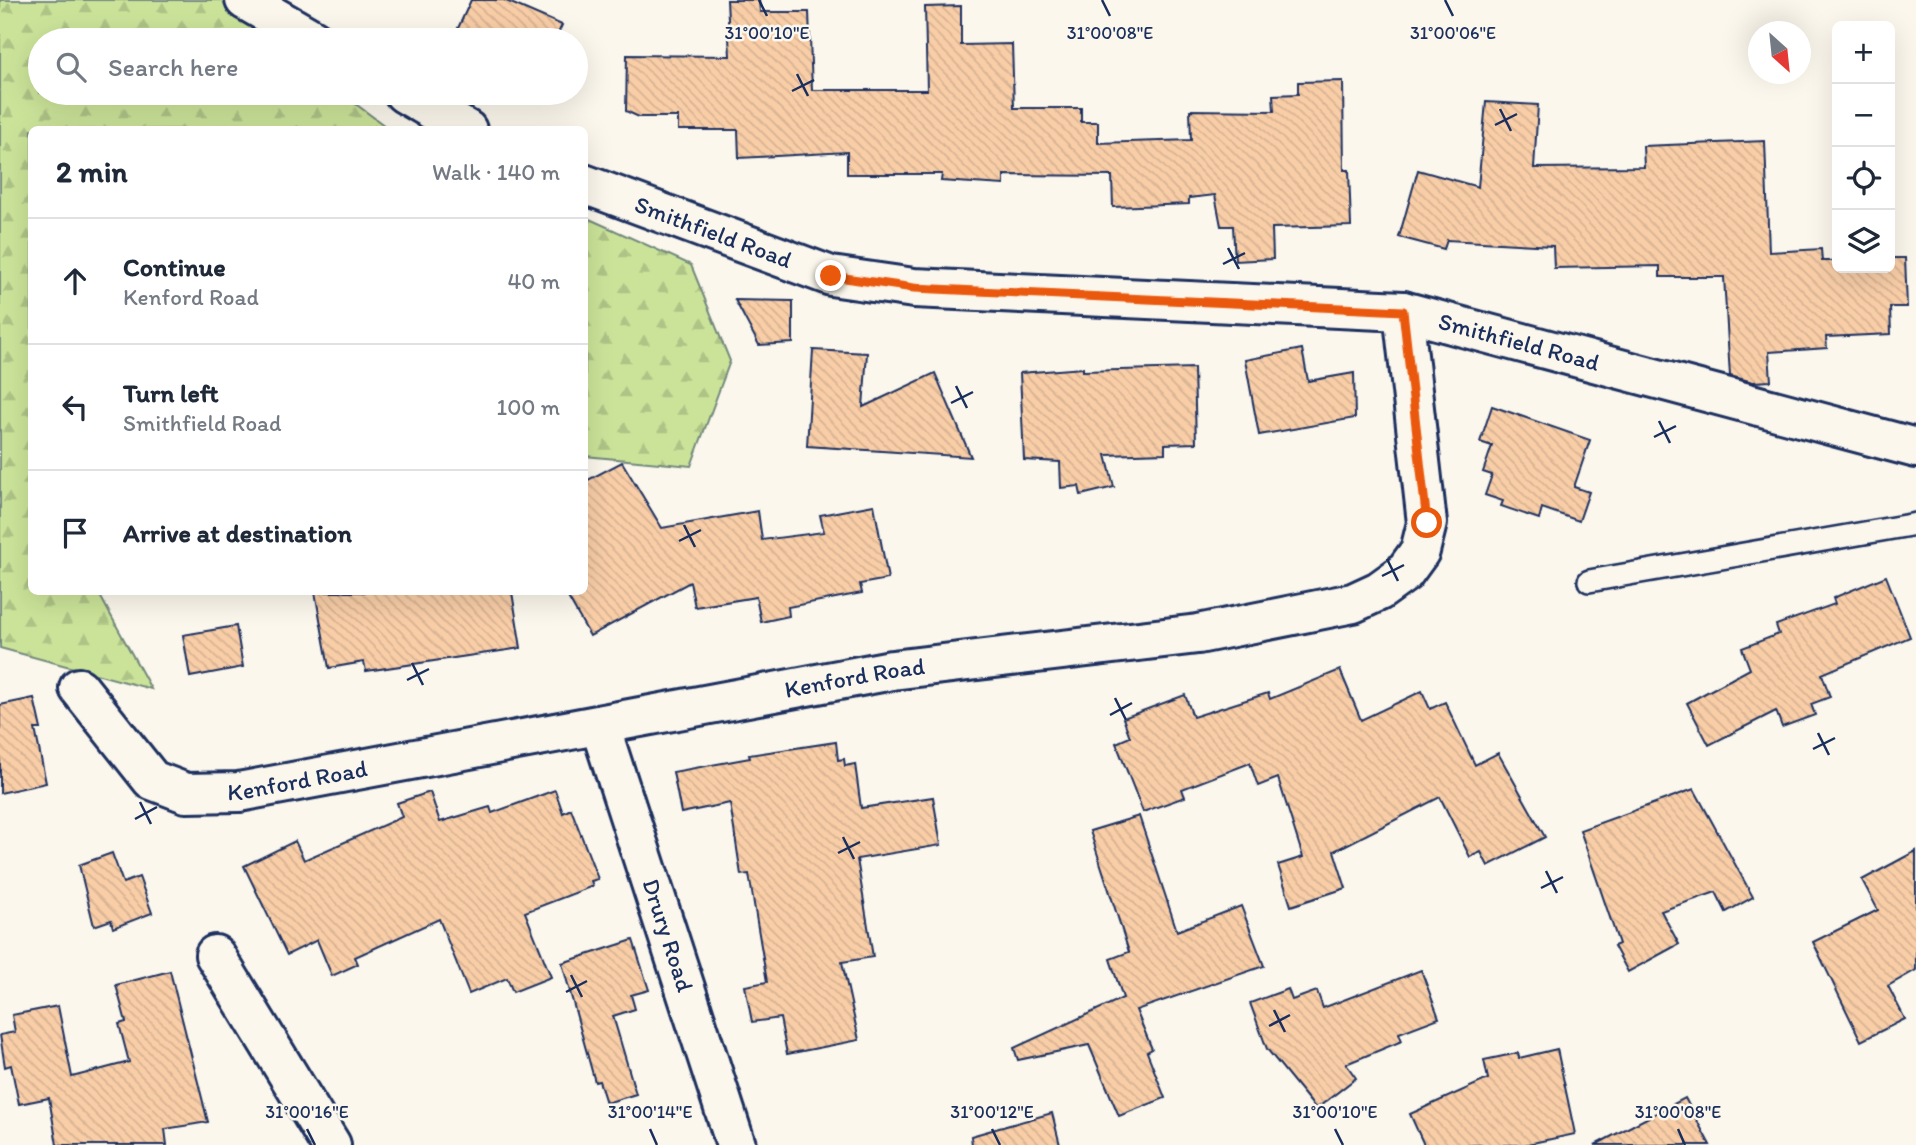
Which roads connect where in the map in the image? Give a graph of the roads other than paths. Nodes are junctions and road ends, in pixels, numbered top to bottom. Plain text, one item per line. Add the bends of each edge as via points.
1 (244, 0) edge
2 (293, 28) edge
3 (424, 105) edge
4 (460, 126) edge
5 (588, 185) edge
6 (1403, 311) junction
7 (1916, 448) edge
8 (1916, 524) edge
9 (1589, 581) dead end
10 (79, 688) dead end
11 (600, 726) junction
12 (215, 955) dead end
13 (331, 1145) edge
14 (736, 1145) edge

1 - 2 street
3 - 4 street
5 - 6 street, Smithfield Road via 831,276 914,288
6 - 7 street, Smithfield Road
6 - 11 street, Kenford Road via 1427,523 1420,551 1404,573 1379,591 1353,603 1198,634 892,670
8 - 9 lane
10 - 11 street, Kenford Road via 152,780 186,793 239,792
11 - 14 street, Drury Road
12 - 13 street

